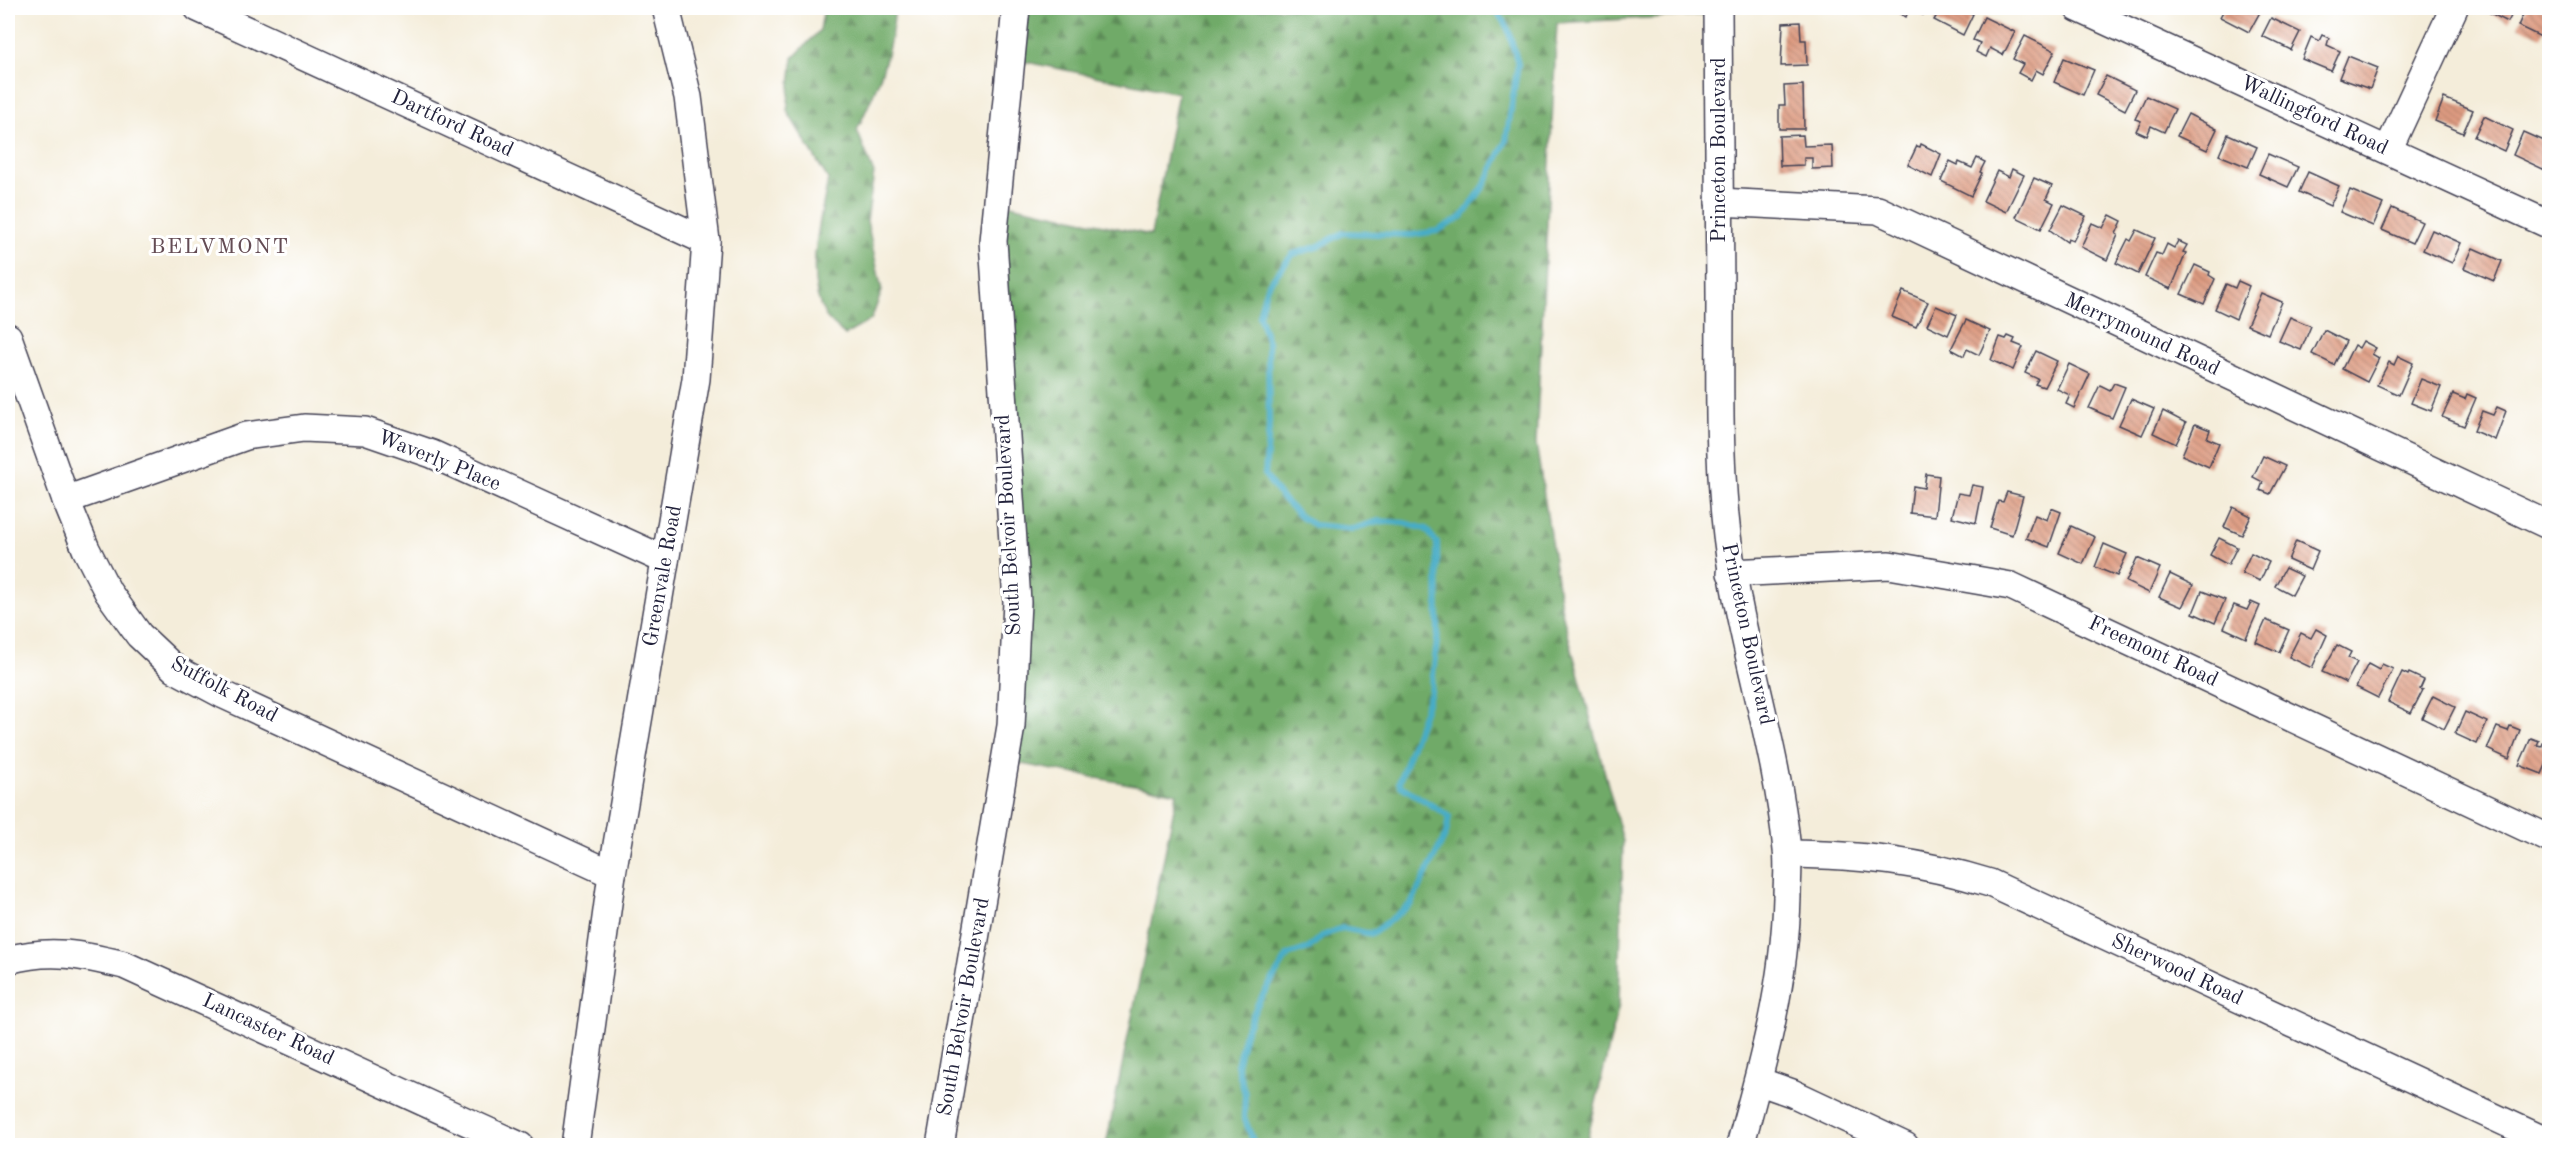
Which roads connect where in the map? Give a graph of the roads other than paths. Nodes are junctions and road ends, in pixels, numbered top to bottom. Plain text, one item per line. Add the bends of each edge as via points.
1 (198, 8) edge
2 (666, 8) edge
3 (1016, 8) edge
4 (1718, 8) edge
5 (2078, 8) edge
6 (2454, 8) edge
7 (2388, 150) junction
8 (1719, 202) junction
9 (2550, 225) edge
10 (706, 241) junction
11 (8, 337) edge
12 (66, 500) junction
13 (2550, 526) edge
14 (665, 560) junction
15 (1731, 573) junction
16 (2550, 839) edge
17 (1788, 854) junction
18 (612, 874) junction
19 (8, 960) edge
20 (1758, 1081) junction
21 (2550, 1143) edge
22 (520, 1146) edge
23 (575, 1146) edge
24 (940, 1146) edge
25 (1740, 1146) edge
26 (1905, 1146) edge

1 - 10 street, Dartford Road
2 - 10 street, Greenvale Road via 688,97
3 - 24 street, South Belvoir Boulevard via 993,241 1017,602 1011,726
4 - 8 street, Princeton Boulevard
5 - 7 street, Wallingford Road
6 - 7 street
7 - 9 street, Wallingford Road
8 - 13 street, Merrymound Road via 1878,210
8 - 15 street, Princeton Boulevard via 1720,395 1724,513
10 - 14 street, Greenvale Road via 696,379
11 - 12 street, Suffolk Road
12 - 14 street, Waverly Place via 246,436 304,428 364,431 432,454
12 - 18 street, Suffolk Road via 108,592 139,635 175,669
14 - 18 street, Greenvale Road
15 - 16 street, Freemont Road via 1889,565 2011,586
15 - 17 street, Princeton Boulevard via 1775,767
17 - 20 street, Princeton Boulevard via 1782,975
17 - 21 street, Sherwood Road via 1902,860 1990,883
18 - 23 street, Greenvale Road
19 - 22 street, Lancaster Road via 29,954 74,953 124,965
20 - 25 street, Princeton Boulevard
20 - 26 street

